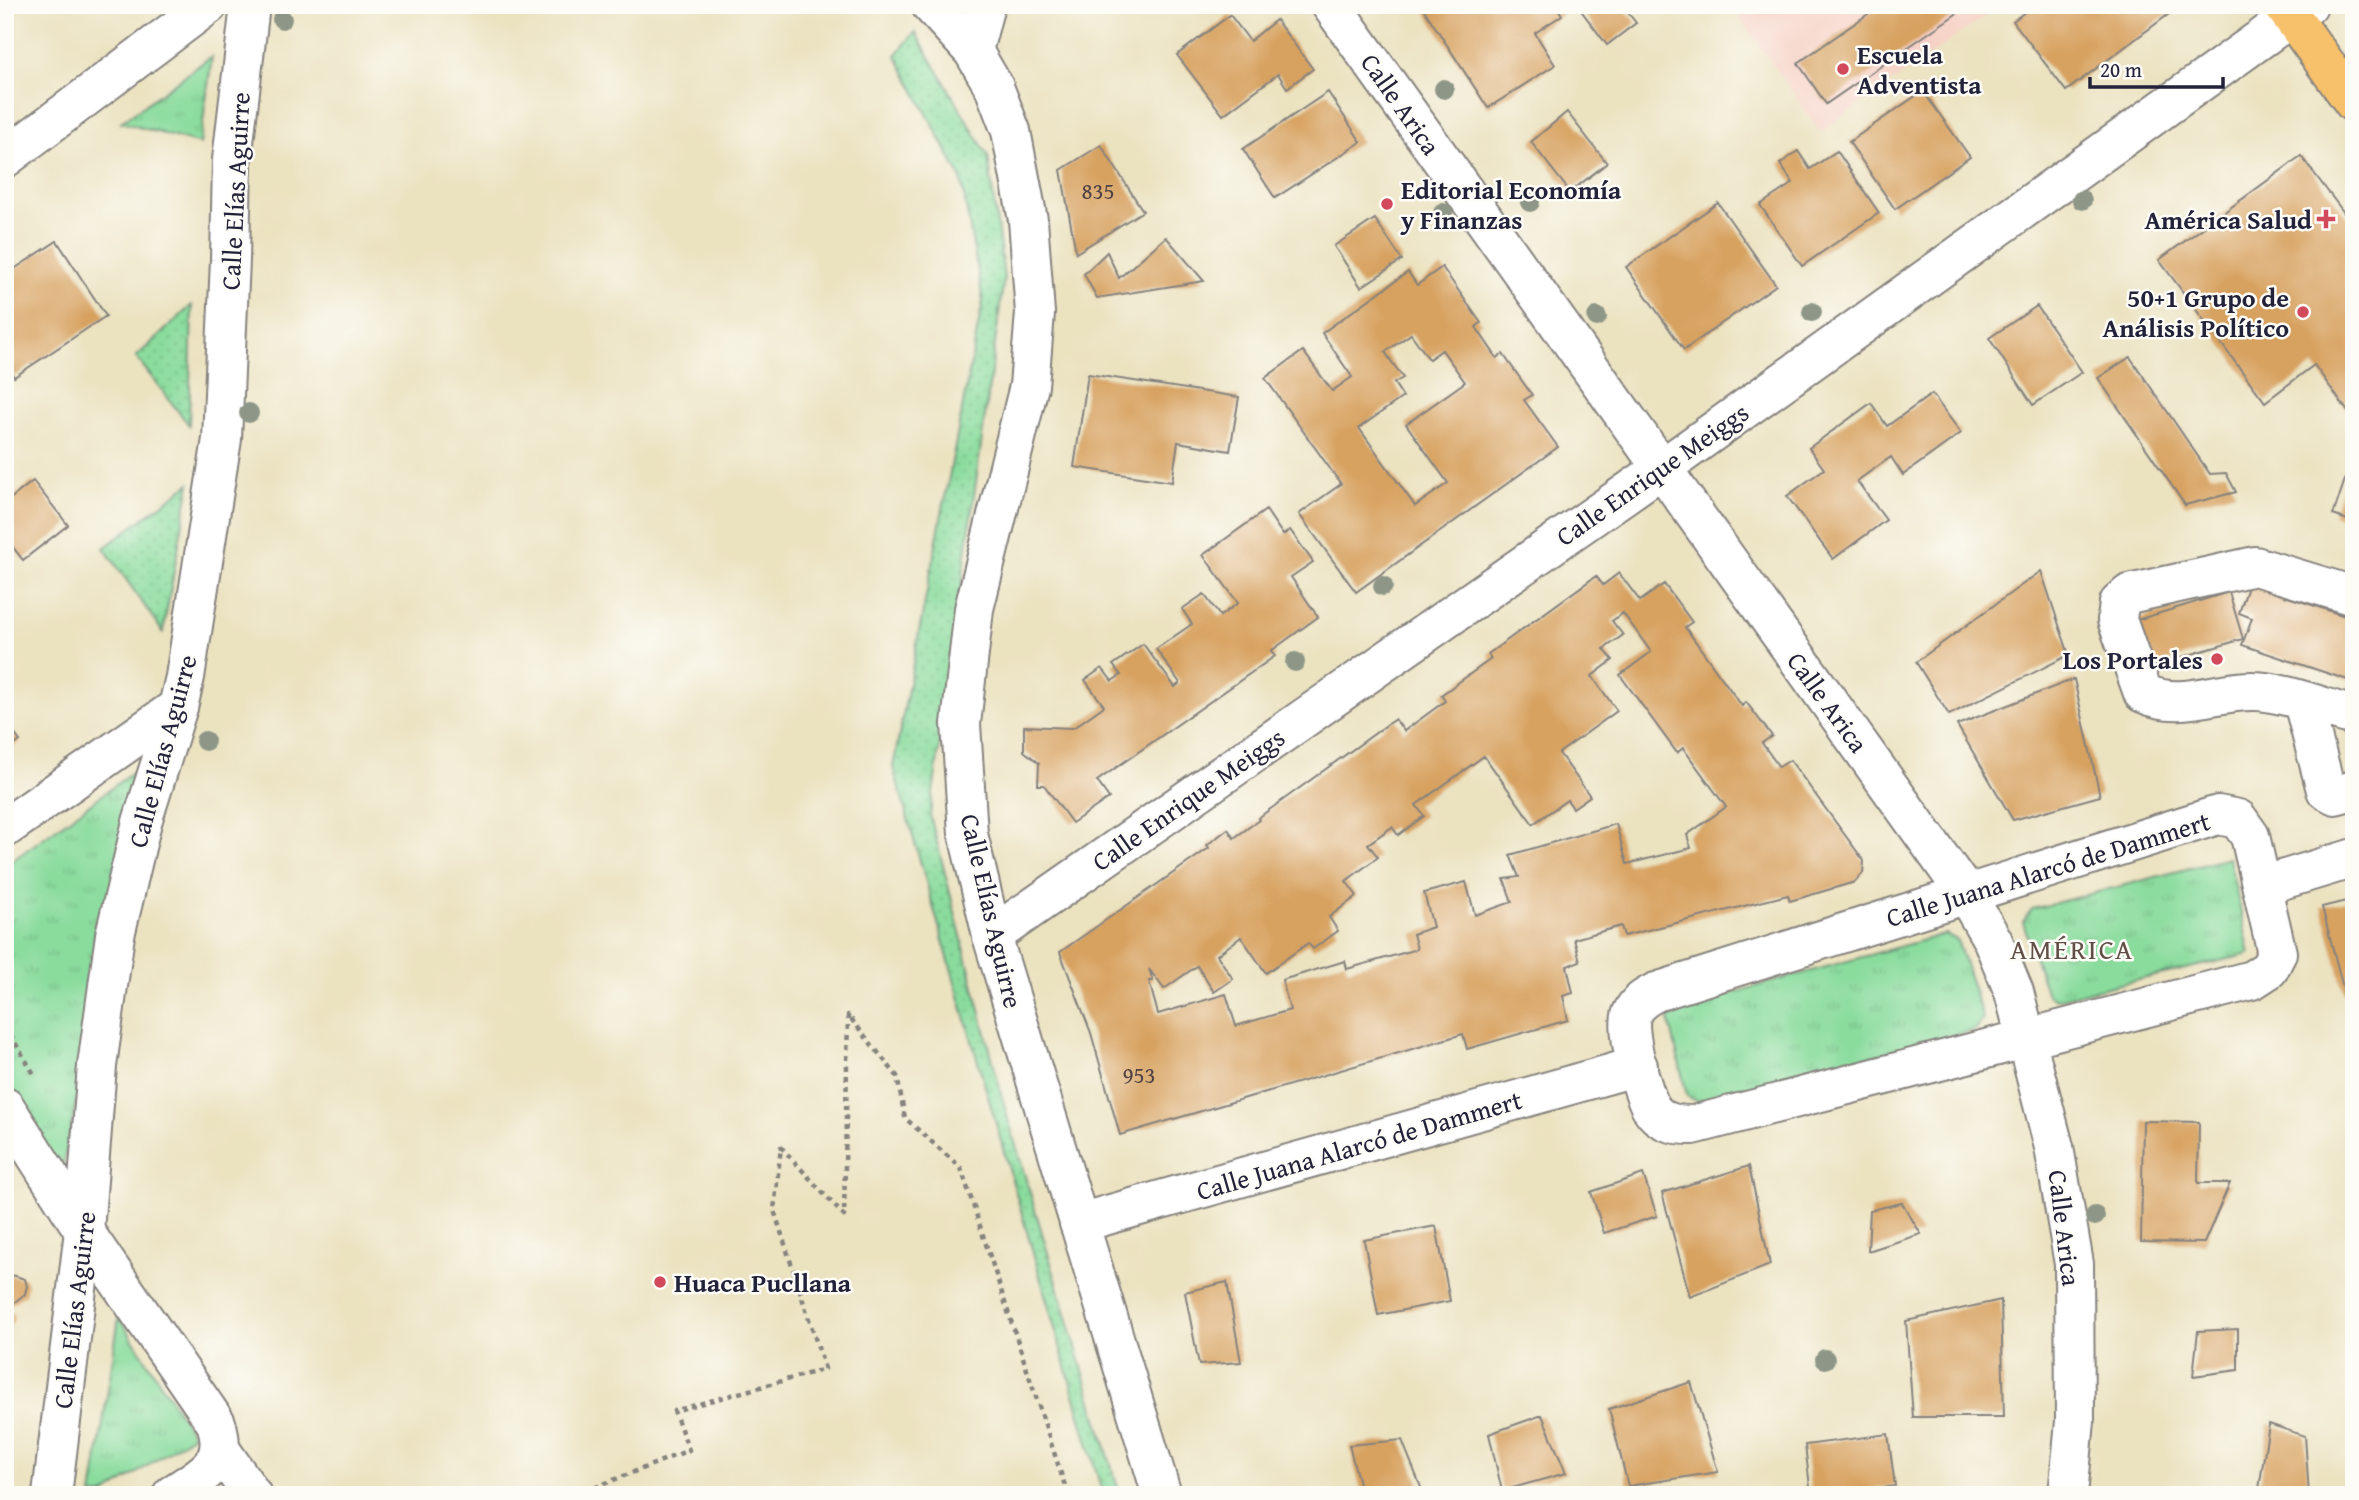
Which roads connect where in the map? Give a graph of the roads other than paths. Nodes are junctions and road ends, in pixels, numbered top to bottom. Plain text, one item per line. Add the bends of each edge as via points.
1 (208, 5) edge
2 (250, 5) edge
3 (931, 5) edge
4 (985, 5) edge
5 (1331, 5) edge
6 (2294, 9) edge
7 (974, 51) junction
8 (2354, 103) edge
9 (5, 158) edge
10 (1661, 469) junction
11 (2354, 596) edge
12 (2304, 702) junction
13 (178, 707) junction
14 (2354, 716) edge
15 (2354, 790) edge
16 (5, 828) edge
17 (2354, 858) edge
18 (2262, 886) junction
19 (1966, 894) junction
20 (992, 936) junction
21 (2027, 1038) junction
22 (1638, 1066) junction
23 (5, 1107) edge
24 (1079, 1223) junction
25 (83, 1231) junction
26 (220, 1449) junction
27 (52, 1495) edge
28 (172, 1495) edge
29 (253, 1495) edge
30 (1161, 1495) edge
31 (2068, 1495) edge

1 - 9 street
2 - 13 street, Calle Elías Aguirre via 232,160 222,439
3 - 7 street, Calle Elías Aguirre
4 - 7 street
5 - 10 street, Calle Arica
6 - 8 main road
6 - 10 street, Calle Enrique Meiggs
7 - 20 street, Calle Elías Aguirre via 1011,131 1028,220 1035,313 1029,386 974,610 961,724 968,834
10 - 19 street, Calle Arica
10 - 20 street, Calle Enrique Meiggs
11 - 12 street via 2255,566 2129,594 2119,603 2117,620 2143,692 2157,700 2254,691
12 - 14 street
12 - 15 street via 2326,790 2335,795
13 - 16 street
13 - 25 street, Calle Elías Aguirre via 142,822 116,936 97,1066
17 - 18 street
18 - 19 street, Calle Juana Alarcó de Dammert via 2250,836 2238,819 2218,815
18 - 21 street, Calle Juana Alarcó de Dammert via 2277,953 2269,969 2252,980
19 - 21 street, Calle Arica via 1993,941
19 - 22 street, Calle Juana Alarcó de Dammert via 1656,992 1630,1014 1628,1028
20 - 24 street, Calle Elías Aguirre
21 - 22 street, Calle Juana Alarcó de Dammert via 1693,1125 1664,1121 1654,1112
21 - 31 street, Calle Arica via 2054,1147 2074,1264 2075,1421
22 - 24 street, Calle Juana Alarcó de Dammert
23 - 25 street
24 - 30 street, Calle Elías Aguirre
25 - 26 street via 216,1423
25 - 27 street, Calle Elías Aguirre
26 - 28 street via 211,1467
26 - 29 street

